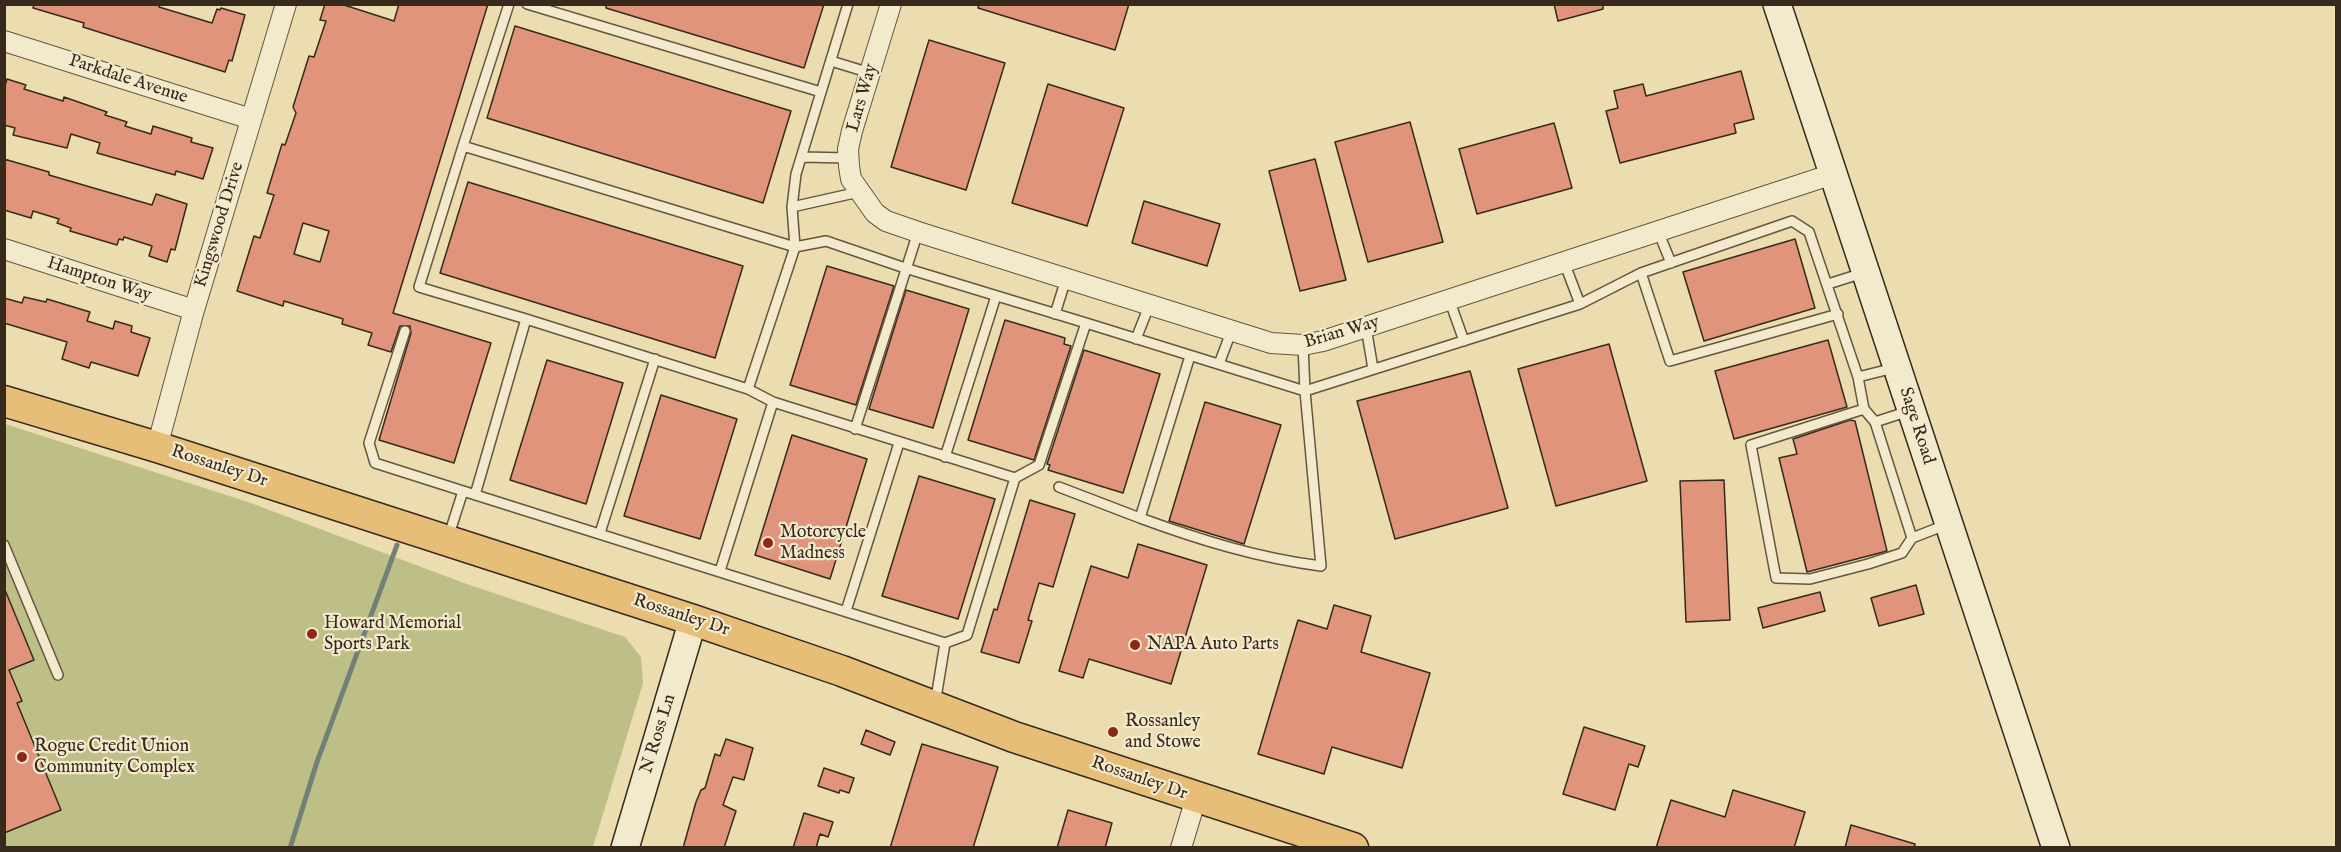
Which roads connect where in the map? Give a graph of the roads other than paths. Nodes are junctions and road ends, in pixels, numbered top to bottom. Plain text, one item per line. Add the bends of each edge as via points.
1 (286, 4) edge
2 (508, 4) edge
3 (527, 4) edge
4 (848, 4) edge
5 (1777, 4) edge
6 (889, 5) edge
7 (4, 41) edge
8 (831, 61) junction
9 (870, 73) junction
10 (821, 92) junction
11 (251, 119) junction
12 (463, 146) junction
13 (801, 157) junction
14 (849, 158) junction
15 (1833, 174) junction
16 (859, 192) junction
17 (792, 207) junction
18 (1658, 231) junction
19 (918, 232) junction
20 (795, 247) junction
21 (4, 249) edge
22 (1564, 262) junction
23 (1671, 263) junction
24 (905, 268) junction
25 (1641, 273) junction
26 (1866, 273) junction
27 (1066, 279) junction
28 (1828, 284) junction
29 (996, 296) junction
30 (1449, 299) junction
31 (1580, 303) junction
32 (1149, 306) junction
33 (195, 310) junction
34 (1055, 314) junction
35 (1838, 314) junction
36 (526, 319) junction
37 (1086, 323) junction
38 (1366, 327) junction
39 (405, 331) dead end
40 (1231, 332) junction
41 (1136, 339) junction
42 (1464, 341) junction
43 (1303, 345) junction
44 (1190, 356) junction
45 (655, 359) junction
46 (1219, 364) junction
47 (1897, 367) junction
48 (1373, 369) junction
49 (1858, 377) junction
50 (748, 388) junction
51 (1305, 391) junction
52 (4, 400) edge
53 (773, 402) junction
54 (1864, 409) junction
55 (1910, 410) junction
56 (1875, 422) junction
57 (855, 429) junction
58 (899, 443) junction
59 (157, 447) junction
60 (945, 457) junction
61 (1015, 478) junction
62 (1059, 487) dead end
63 (463, 491) junction
64 (475, 495) junction
65 (1140, 518) junction
66 (1949, 523) junction
67 (600, 533) junction
68 (1912, 538) junction
69 (447, 540) junction
70 (4, 545) edge
71 (720, 571) junction
72 (846, 611) junction
73 (693, 620) junction
74 (945, 643) junction
75 (58, 675) dead end
76 (935, 706) junction
77 (1196, 798) junction
78 (625, 848) edge
79 (1181, 848) edge
80 (1353, 848) edge
81 (2056, 848) edge

1 - 11 street, Kingswood Drive
2 - 12 lane
3 - 10 lane
4 - 8 lane
5 - 15 main road, Sage Road
6 - 9 street, Lars Way
7 - 11 street, Parkdale Avenue
8 - 9 lane
8 - 10 lane
9 - 14 street, Lars Way via 852,131
10 - 13 lane
11 - 33 street, Kingswood Drive
12 - 20 lane
12 - 36 lane via 419,287
13 - 14 lane
13 - 17 lane
14 - 16 street, Lars Way via 851,179
15 - 18 street, Brian Way
15 - 26 main road, Sage Road
16 - 17 lane
16 - 19 street, Brian Way via 886,221
17 - 20 lane
18 - 22 street, Brian Way
18 - 23 lane
19 - 24 lane
19 - 27 street, Brian Way
20 - 24 lane via 826,241
20 - 50 lane
21 - 33 street, Hampton Way
22 - 30 street, Brian Way
22 - 31 lane
23 - 25 lane
23 - 28 lane via 1792,221 1809,232
24 - 29 lane
24 - 57 lane
25 - 31 lane
25 - 35 lane via 1670,361
26 - 28 lane
26 - 47 main road, Sage Road
27 - 32 street, Brian Way
27 - 34 lane
28 - 35 lane
29 - 34 lane
29 - 60 lane
30 - 38 street, Brian Way
30 - 42 lane
31 - 42 lane
32 - 40 street, Brian Way
32 - 41 lane
33 - 59 street, Kingswood Drive
34 - 37 lane
35 - 49 lane
36 - 45 lane
36 - 64 lane
37 - 41 lane
37 - 61 lane via 1039,465
38 - 43 street, Brian Way
38 - 48 lane
39 - 63 lane via 369,443 375,463
40 - 43 street, Brian Way via 1271,343
40 - 46 lane
41 - 44 lane
42 - 48 lane
43 - 51 lane
44 - 46 lane
44 - 65 lane
45 - 50 lane
45 - 67 lane
46 - 51 lane
47 - 49 lane
47 - 55 main road, Sage Road
48 - 51 lane
49 - 54 lane
50 - 53 lane
51 - 65 lane via 1321,566 1274,560
52 - 59 main road, Rossanley Dr
53 - 57 lane
53 - 71 lane
54 - 56 lane
54 - 68 lane via 1751,445 1776,578 1810,579 1868,564 1902,553
55 - 56 lane
55 - 66 main road, Sage Road
56 - 68 lane
57 - 58 lane
58 - 60 lane
58 - 72 lane
59 - 69 main road, Rossanley Dr
60 - 61 lane
61 - 74 lane via 967,635
62 - 65 lane
63 - 64 lane
63 - 69 lane
64 - 67 lane
66 - 68 lane
66 - 81 main road, Sage Road
67 - 71 lane
69 - 73 main road, Rossanley Dr
70 - 75 lane
71 - 72 lane
72 - 74 lane
73 - 76 main road, Rossanley Dr
73 - 78 main road, N Ross Ln
74 - 76 lane
76 - 77 main road, Rossanley Dr
77 - 79 street
77 - 80 main road, Rossanley Dr

